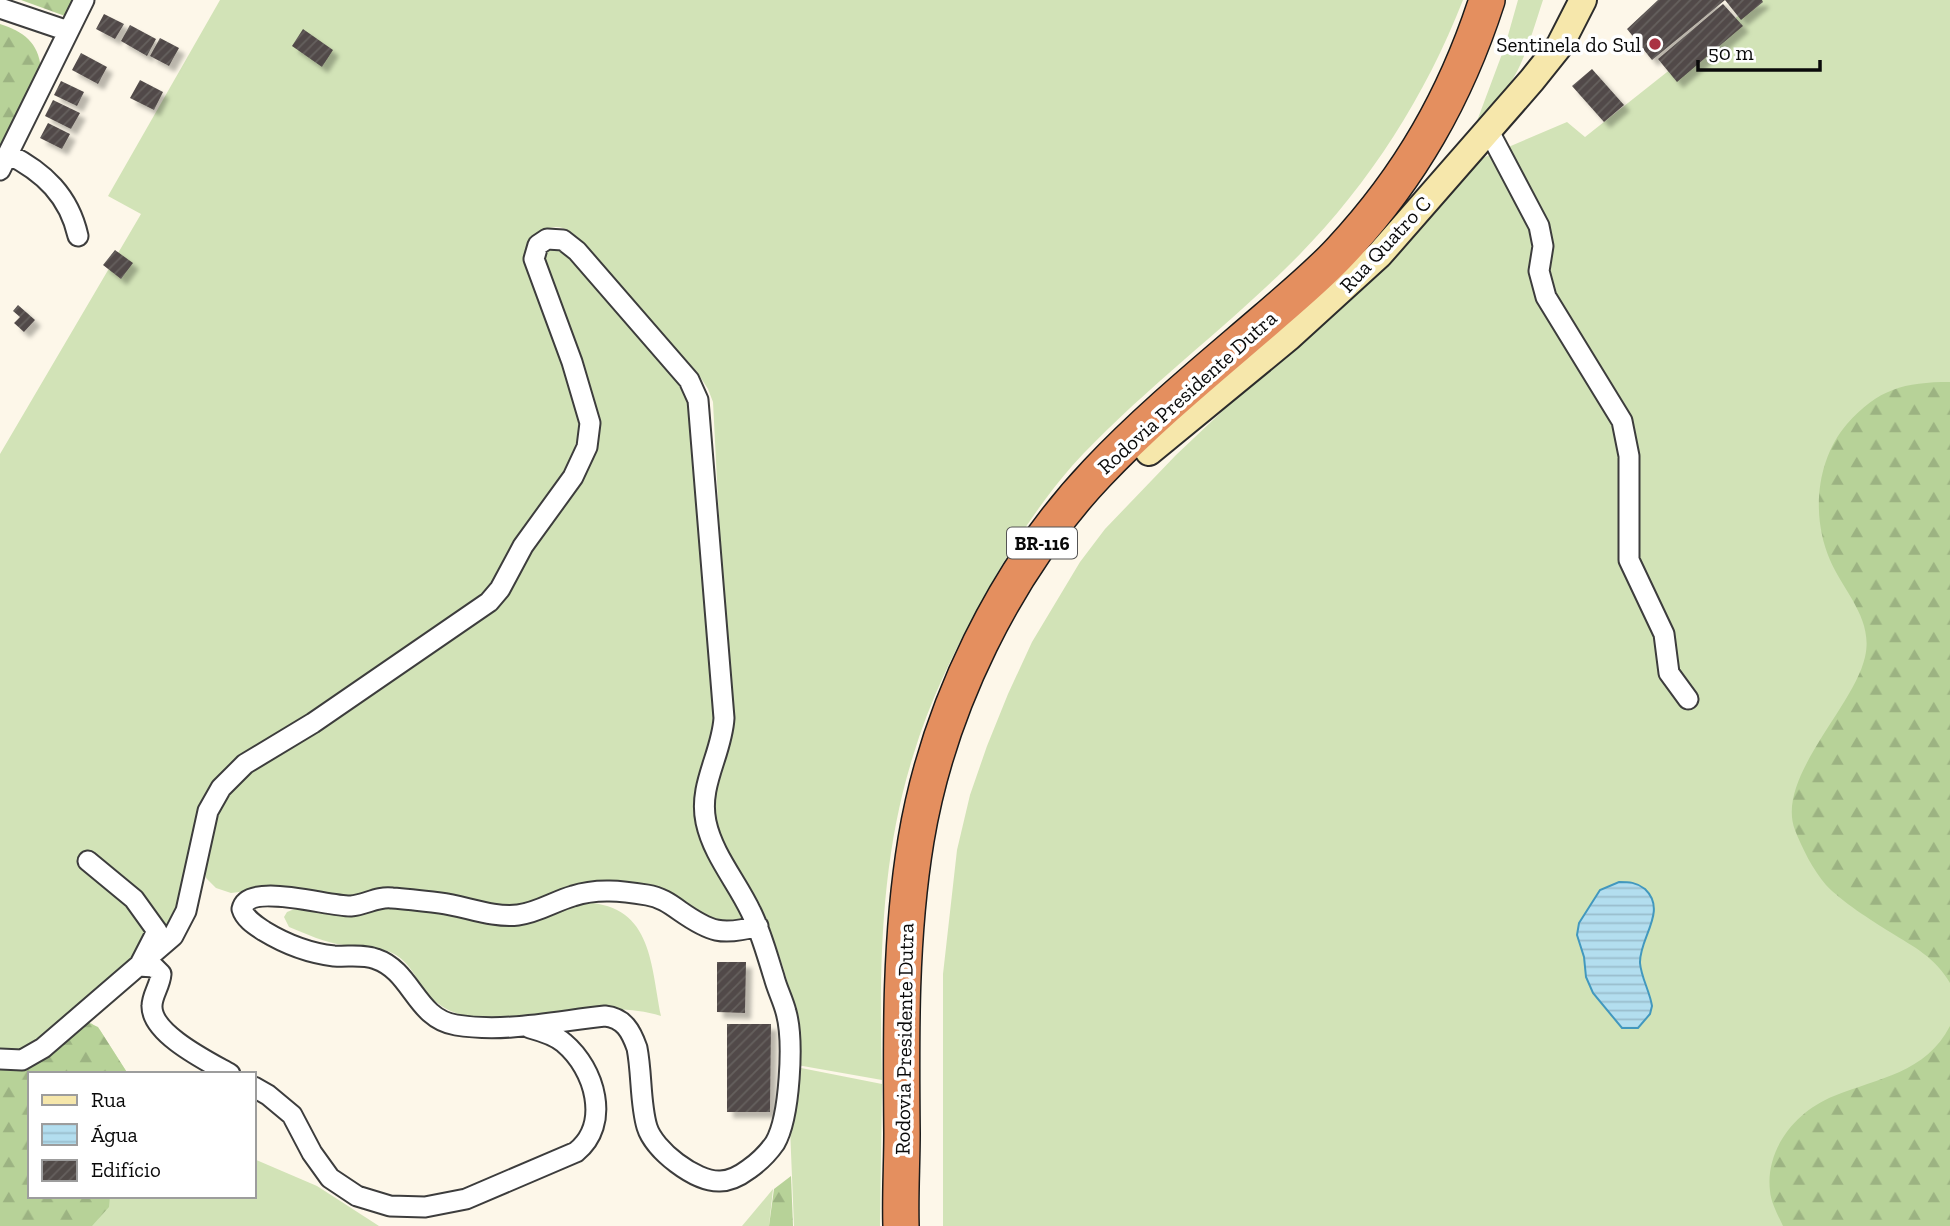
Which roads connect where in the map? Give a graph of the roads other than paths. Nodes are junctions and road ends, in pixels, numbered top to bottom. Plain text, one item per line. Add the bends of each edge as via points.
1 (84, 0) edge
2 (1487, 0) edge
3 (1511, 0) edge
4 (1583, 0) edge
5 (0, 8) edge
6 (68, 31) junction
7 (1492, 137) dead end
8 (4, 162) edge
9 (78, 236) dead end
10 (1149, 452) junction
11 (1688, 699) dead end
12 (88, 861) dead end
13 (758, 926) junction
14 (139, 966) junction
15 (521, 1026) junction
16 (0, 1059) edge
17 (227, 1072) edge
18 (256, 1088) edge
19 (901, 1226) edge
20 (923, 1226) edge

1 - 6 street
2 - 19 highway, Rodovia Presidente Dutra / BR-116 via 1437,121 1394,189 1339,254 1094,475 1027,564 968,671 932,772 911,881 901,998
3 - 10 highway, Rodovia Presidente Dutra / BR-116 via 1469,103 1413,200 1352,266
4 - 10 street, Rua Quatro C via 1559,45 1532,80 1379,255 1289,337
5 - 6 street
6 - 8 street
7 - 11 street via 1539,226 1543,247 1539,271 1546,297 1622,421 1629,456 1629,561 1664,634 1669,673
8 - 9 street via 28,164 51,183 64,199
10 - 20 highway, Rodovia Presidente Dutra / BR-116 via 1079,531 1016,621 973,718 957,769 930,916 923,1052
12 - 14 street via 134,899 157,931
13 - 14 street via 715,850 705,818 706,785 724,719 698,400 689,380 576,251 552,238 538,245 534,259 590,423 587,447 573,477 489,602 245,764 221,788 208,811 180,924
13 - 15 street via 786,1011 790,1072 776,1142 756,1164 733,1179 708,1180 694,1174 657,1145 647,1130 637,1048 619,1020 605,1016
13 - 15 street via 738,932 710,930 664,900 620,891 574,895 518,915 390,897 351,906 255,896 242,905 247,918 292,947 385,962 423,1006 445,1022
14 - 16 street via 43,1048 22,1060
14 - 17 street via 154,967 161,974 152,1008 156,1022
15 - 18 street via 555,1037 578,1057 596,1097 593,1129 576,1152 466,1199 407,1208 357,1196 320,1166 286,1109

